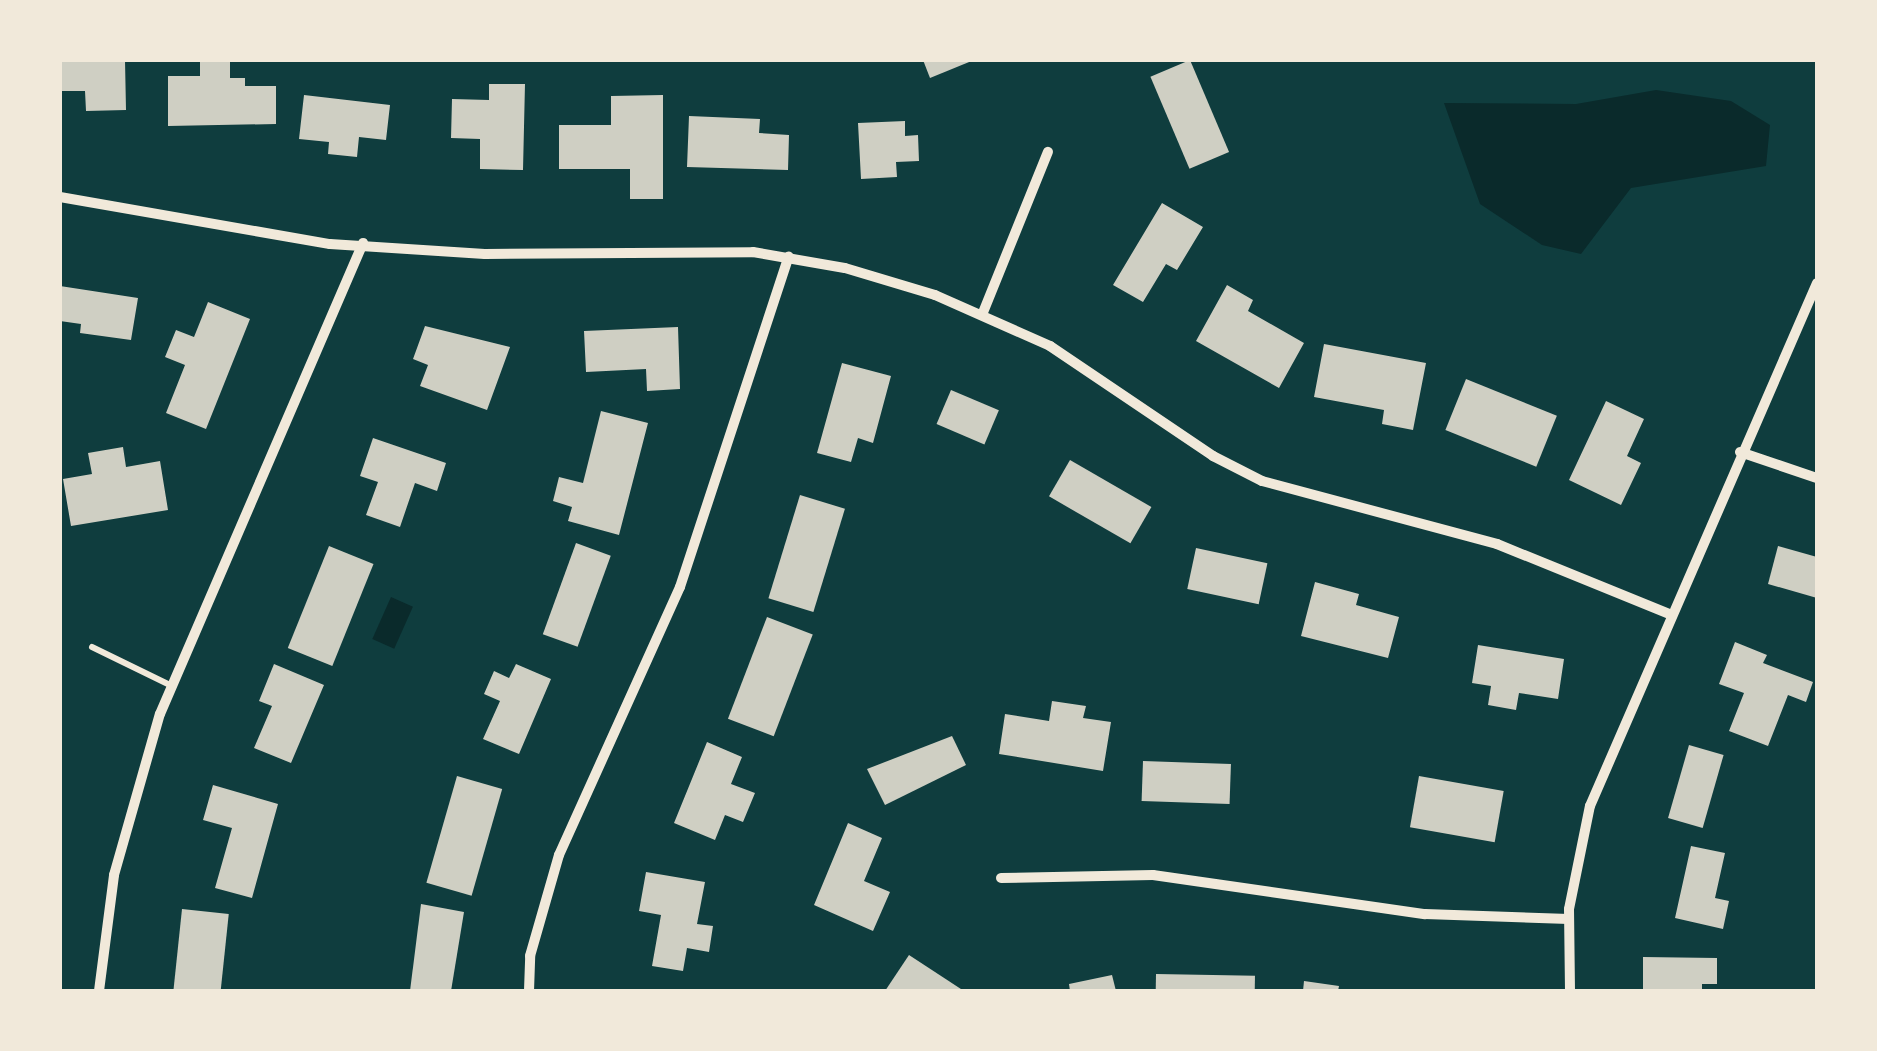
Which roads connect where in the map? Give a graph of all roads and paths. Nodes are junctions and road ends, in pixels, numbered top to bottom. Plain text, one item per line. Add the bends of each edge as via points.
1 (1048, 152) dead end
2 (60, 197) edge
3 (363, 243) junction
4 (789, 256) junction
5 (1817, 283) edge
6 (982, 315) junction
7 (1740, 452) junction
8 (1817, 478) edge
9 (1672, 615) junction
10 (92, 647) dead end
11 (172, 686) junction
12 (1001, 878) dead end
13 (1569, 919) junction
14 (98, 991) edge
15 (529, 991) edge
16 (1570, 991) edge

1 - 6 street
2 - 3 street via 262,235
3 - 4 street via 485,254
3 - 11 street
4 - 6 street via 936,295
4 - 15 street via 680,587 558,855 530,956
5 - 7 street
6 - 9 street via 1050,346 1213,456 1262,481 1497,544
7 - 8 street
7 - 9 street
9 - 13 street via 1590,806 1575,857
10 - 11 lane
11 - 14 street via 114,875
12 - 13 street via 1153,875 1425,914
13 - 16 street

